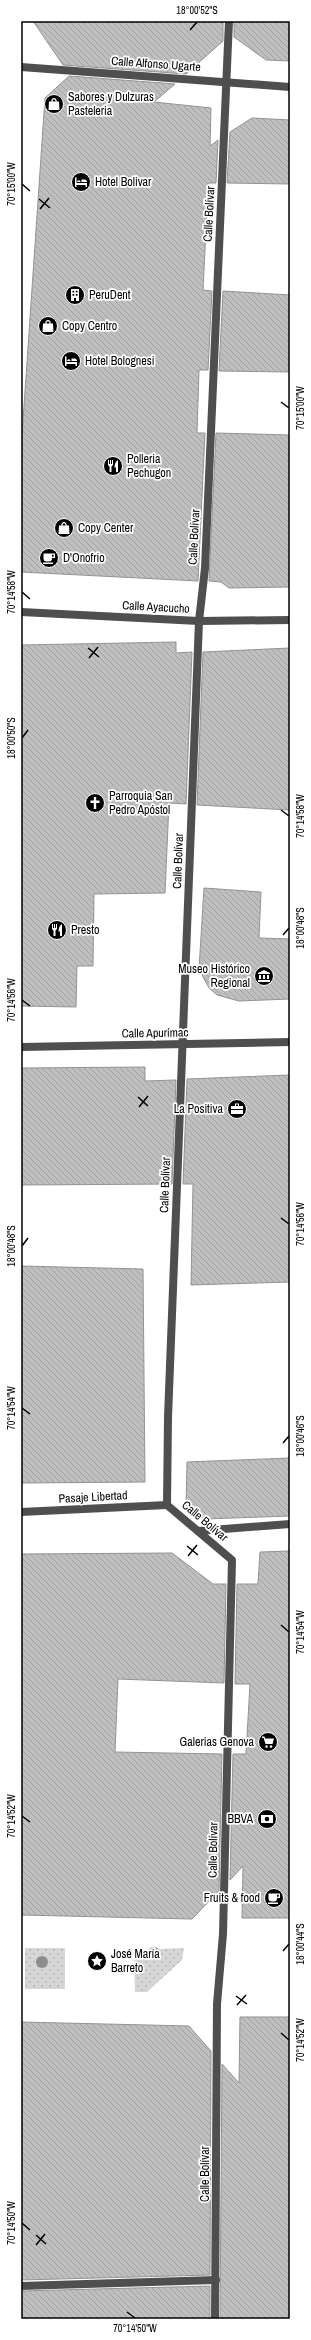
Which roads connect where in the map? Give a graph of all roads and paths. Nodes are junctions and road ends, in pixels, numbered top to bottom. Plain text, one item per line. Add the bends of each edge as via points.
1 (229, 21) edge
2 (21, 67) edge
3 (227, 81) junction
4 (290, 87) edge
5 (21, 612) edge
6 (290, 620) edge
7 (199, 621) junction
8 (290, 1042) edge
9 (183, 1045) junction
10 (21, 1047) edge
11 (167, 1505) junction
12 (21, 1512) edge
13 (290, 1524) edge
14 (198, 1530) junction
15 (216, 2280) junction
16 (21, 2286) edge
17 (215, 2319) edge

1 - 3 street, Calle Bolívar
2 - 3 street, Calle Alfonso Ugarte
3 - 4 street, Calle Alfonso Ugarte
3 - 7 street, Calle Bolívar via 205,561
5 - 7 street, Calle Ayacucho
6 - 7 street, Calle Ayacucho
7 - 9 street, Calle Bolívar
8 - 9 street, Calle Apurímac
9 - 10 street, Calle Apurímac
9 - 11 street, Calle Bolívar via 168,1417
11 - 12 street, Pasaje Libertad
11 - 14 street, Calle Bolívar
13 - 14 street
14 - 15 street, Calle Bolívar via 232,1560 223,1934 218,2004
15 - 16 street
15 - 17 street, Calle Bolívar

